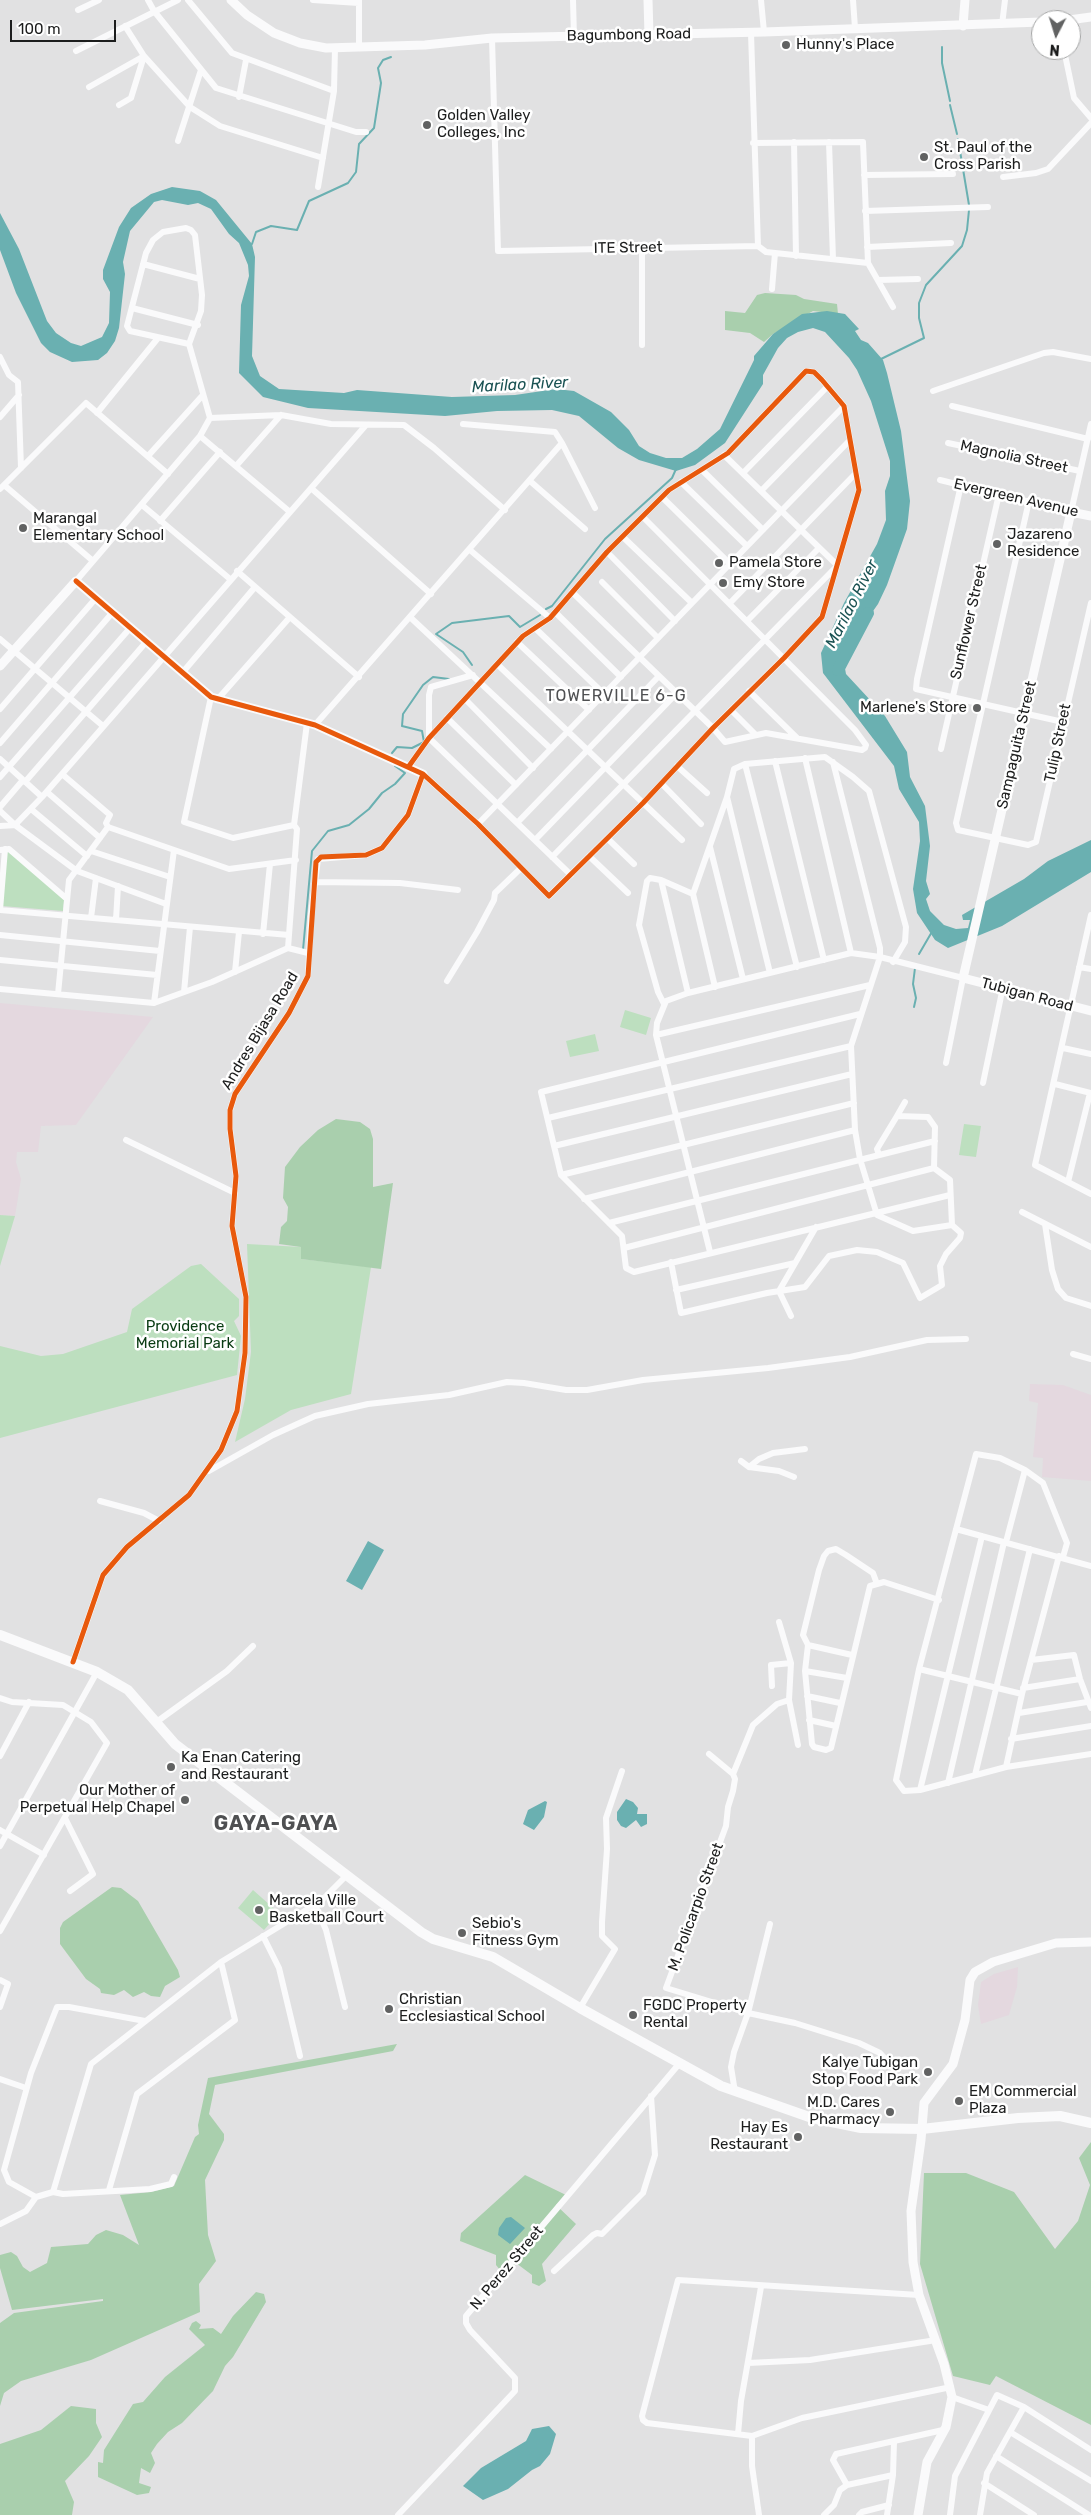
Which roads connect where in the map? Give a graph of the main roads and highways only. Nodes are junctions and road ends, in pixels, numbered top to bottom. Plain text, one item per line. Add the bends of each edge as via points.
1 (0, 1635) edge
2 (1091, 2122) edge

1 - 2 main road via 97,1672 128,1690 175,1744 421,1932 433,1939 487,1954 679,2064 735,2092 839,2124 867,2128 922,2129 1060,2116

